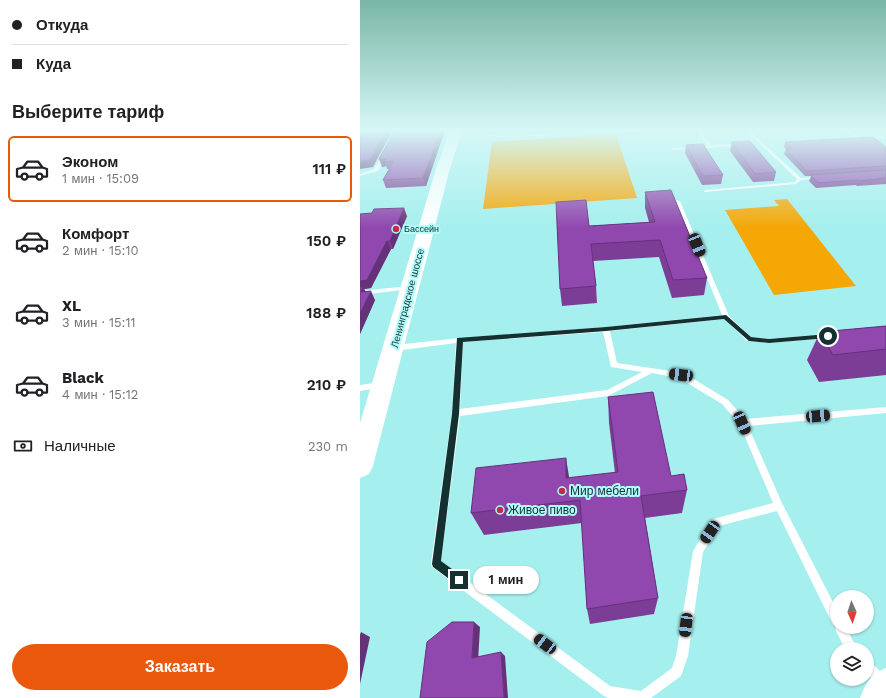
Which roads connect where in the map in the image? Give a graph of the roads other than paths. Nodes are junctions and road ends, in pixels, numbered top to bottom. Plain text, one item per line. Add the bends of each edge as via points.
1 (380, 163) edge
2 (446, 163) edge
3 (782, 163) edge
4 (360, 175) edge
5 (824, 177) edge
6 (800, 179) junction
7 (706, 191) dead end
8 (678, 200) dead end
9 (410, 288) junction
10 (360, 293) edge
11 (726, 317) junction
12 (606, 329) junction
13 (832, 336) edge
14 (460, 340) junction
15 (393, 348) junction
16 (650, 371) junction
17 (383, 384) junction
18 (360, 388) edge
19 (886, 410) edge
20 (456, 414) junction
21 (742, 423) junction
22 (360, 466) edge
23 (779, 506) junction
24 (830, 606) edge
25 (874, 673) edge
26 (886, 685) edge
27 (878, 698) edge

1 - 4 lane via 376,170
2 - 9 main road, Ленинградское шоссе
3 - 6 lane
5 - 6 lane
6 - 7 lane via 796,183
8 - 11 lane
9 - 10 lane
9 - 15 main road, Ленинградское шоссе
11 - 12 lane
11 - 13 lane via 749,339 769,341
12 - 14 lane
12 - 16 lane via 614,365
14 - 15 lane
14 - 20 lane
15 - 17 main road, Ленинградское шоссе
16 - 20 lane via 608,393
16 - 21 lane via 681,375 725,402
17 - 18 lane
17 - 22 main road, Ленинградское шоссе
19 - 21 lane
20 - 23 lane via 436,564 608,692 642,697 676,672 682,656 698,550 716,522
21 - 23 lane
23 - 24 lane
25 - 26 lane
26 - 27 main road

